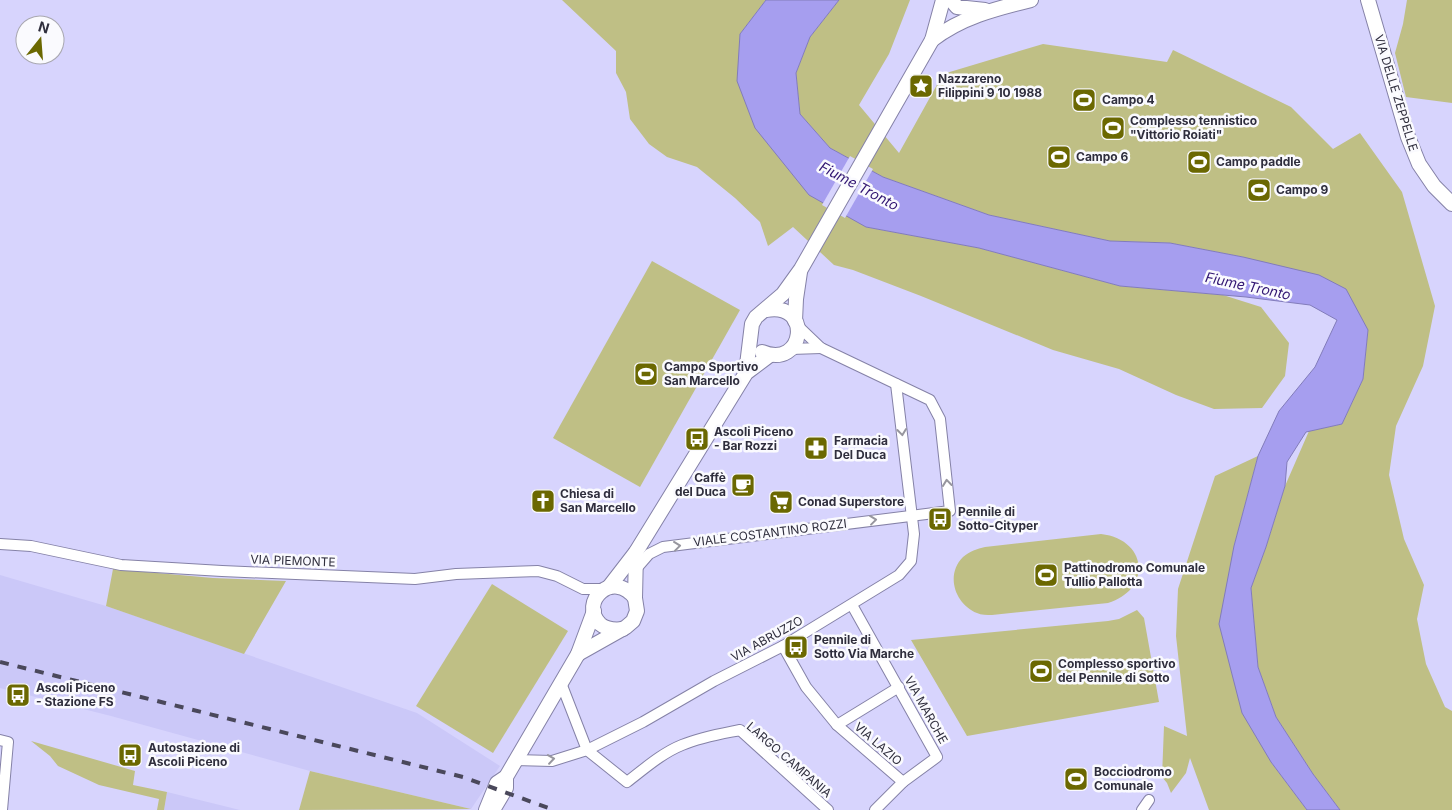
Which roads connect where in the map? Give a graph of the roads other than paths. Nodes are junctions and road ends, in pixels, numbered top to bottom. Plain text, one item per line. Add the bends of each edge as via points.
1 (943, 0) edge
2 (951, 0) edge
3 (1031, 0) edge
4 (1368, 0) edge
5 (990, 10) junction
6 (930, 42) junction
7 (1452, 204) edge
8 (800, 269) junction
9 (766, 310) junction
10 (797, 323) junction
11 (751, 337) junction
12 (821, 348) junction
13 (791, 349) junction
14 (770, 355) junction
15 (746, 373) junction
16 (896, 384) junction
17 (912, 515) junction
18 (0, 544) edge
19 (636, 552) junction
20 (636, 569) junction
21 (583, 588) junction
22 (607, 588) junction
23 (635, 598) junction
24 (852, 605) junction
25 (594, 608) junction
26 (623, 628) junction
27 (783, 646) junction
28 (578, 654) junction
29 (561, 683) junction
30 (899, 687) junction
31 (837, 725) junction
32 (0, 740) edge
33 (587, 750) junction
34 (515, 760) junction
35 (506, 777) junction
36 (903, 782) junction
37 (1149, 800) dead end
38 (2, 810) edge
39 (486, 810) edge
40 (493, 810) edge
41 (828, 810) edge
42 (875, 810) edge
43 (1142, 810) edge

1 - 6 street
2 - 5 street via 958,7
3 - 5 street
4 - 7 street, VIA DELLE ZEPPELLE via 1419,164
5 - 6 street via 948,28
6 - 8 street
8 - 9 street via 783,294
8 - 10 street
9 - 10 street via 784,310
9 - 11 street via 752,324
10 - 12 street
10 - 13 street via 797,338
11 - 14 street via 758,349
11 - 15 street
12 - 13 street
12 - 16 street
13 - 14 street via 778,356
14 - 15 street
15 - 19 street
16 -> 17 street, VIA ABRUZZO
17 -> 16 street, VIALE COSTANTINO ROZZI via 950,511 940,419 930,400
20 -> 17 street, VIALE COSTANTINO ROZZI via 650,554 663,547
17 - 24 street, VIA ABRUZZO via 911,561 899,575
18 - 21 street, VIA PIEMONTE via 31,546 121,565 222,571 415,579 538,571
19 - 20 street
19 - 22 street
20 - 23 street
21 - 22 street, VIA PIEMONTE
21 - 25 street
22 - 23 street via 627,589
22 - 25 street via 596,598
23 - 26 street via 636,615
24 - 27 street, VIA ABRUZZO
24 - 30 street, VIA MARCHE
25 - 26 street via 598,621 604,627 613,630
25 - 28 street
26 - 28 street
27 - 31 street, VIA LAZIO via 806,687
27 - 33 street, VIA ABRUZZO
28 - 29 street
29 - 33 street
29 - 34 street
30 - 31 street, VIA LAZIO
30 - 36 street, VIA MARCHE via 937,757
31 - 36 street, VIA LAZIO
32 - 38 street via 8,742
34 -> 33 street, VIA ABRUZZO via 552,761
33 - 41 street, LARGO CAMPANIA via 627,782 681,745 740,730
34 - 35 street
35 - 39 street via 497,783
35 - 40 street via 506,788
36 - 42 street, VIA MARCHE
37 - 43 street

